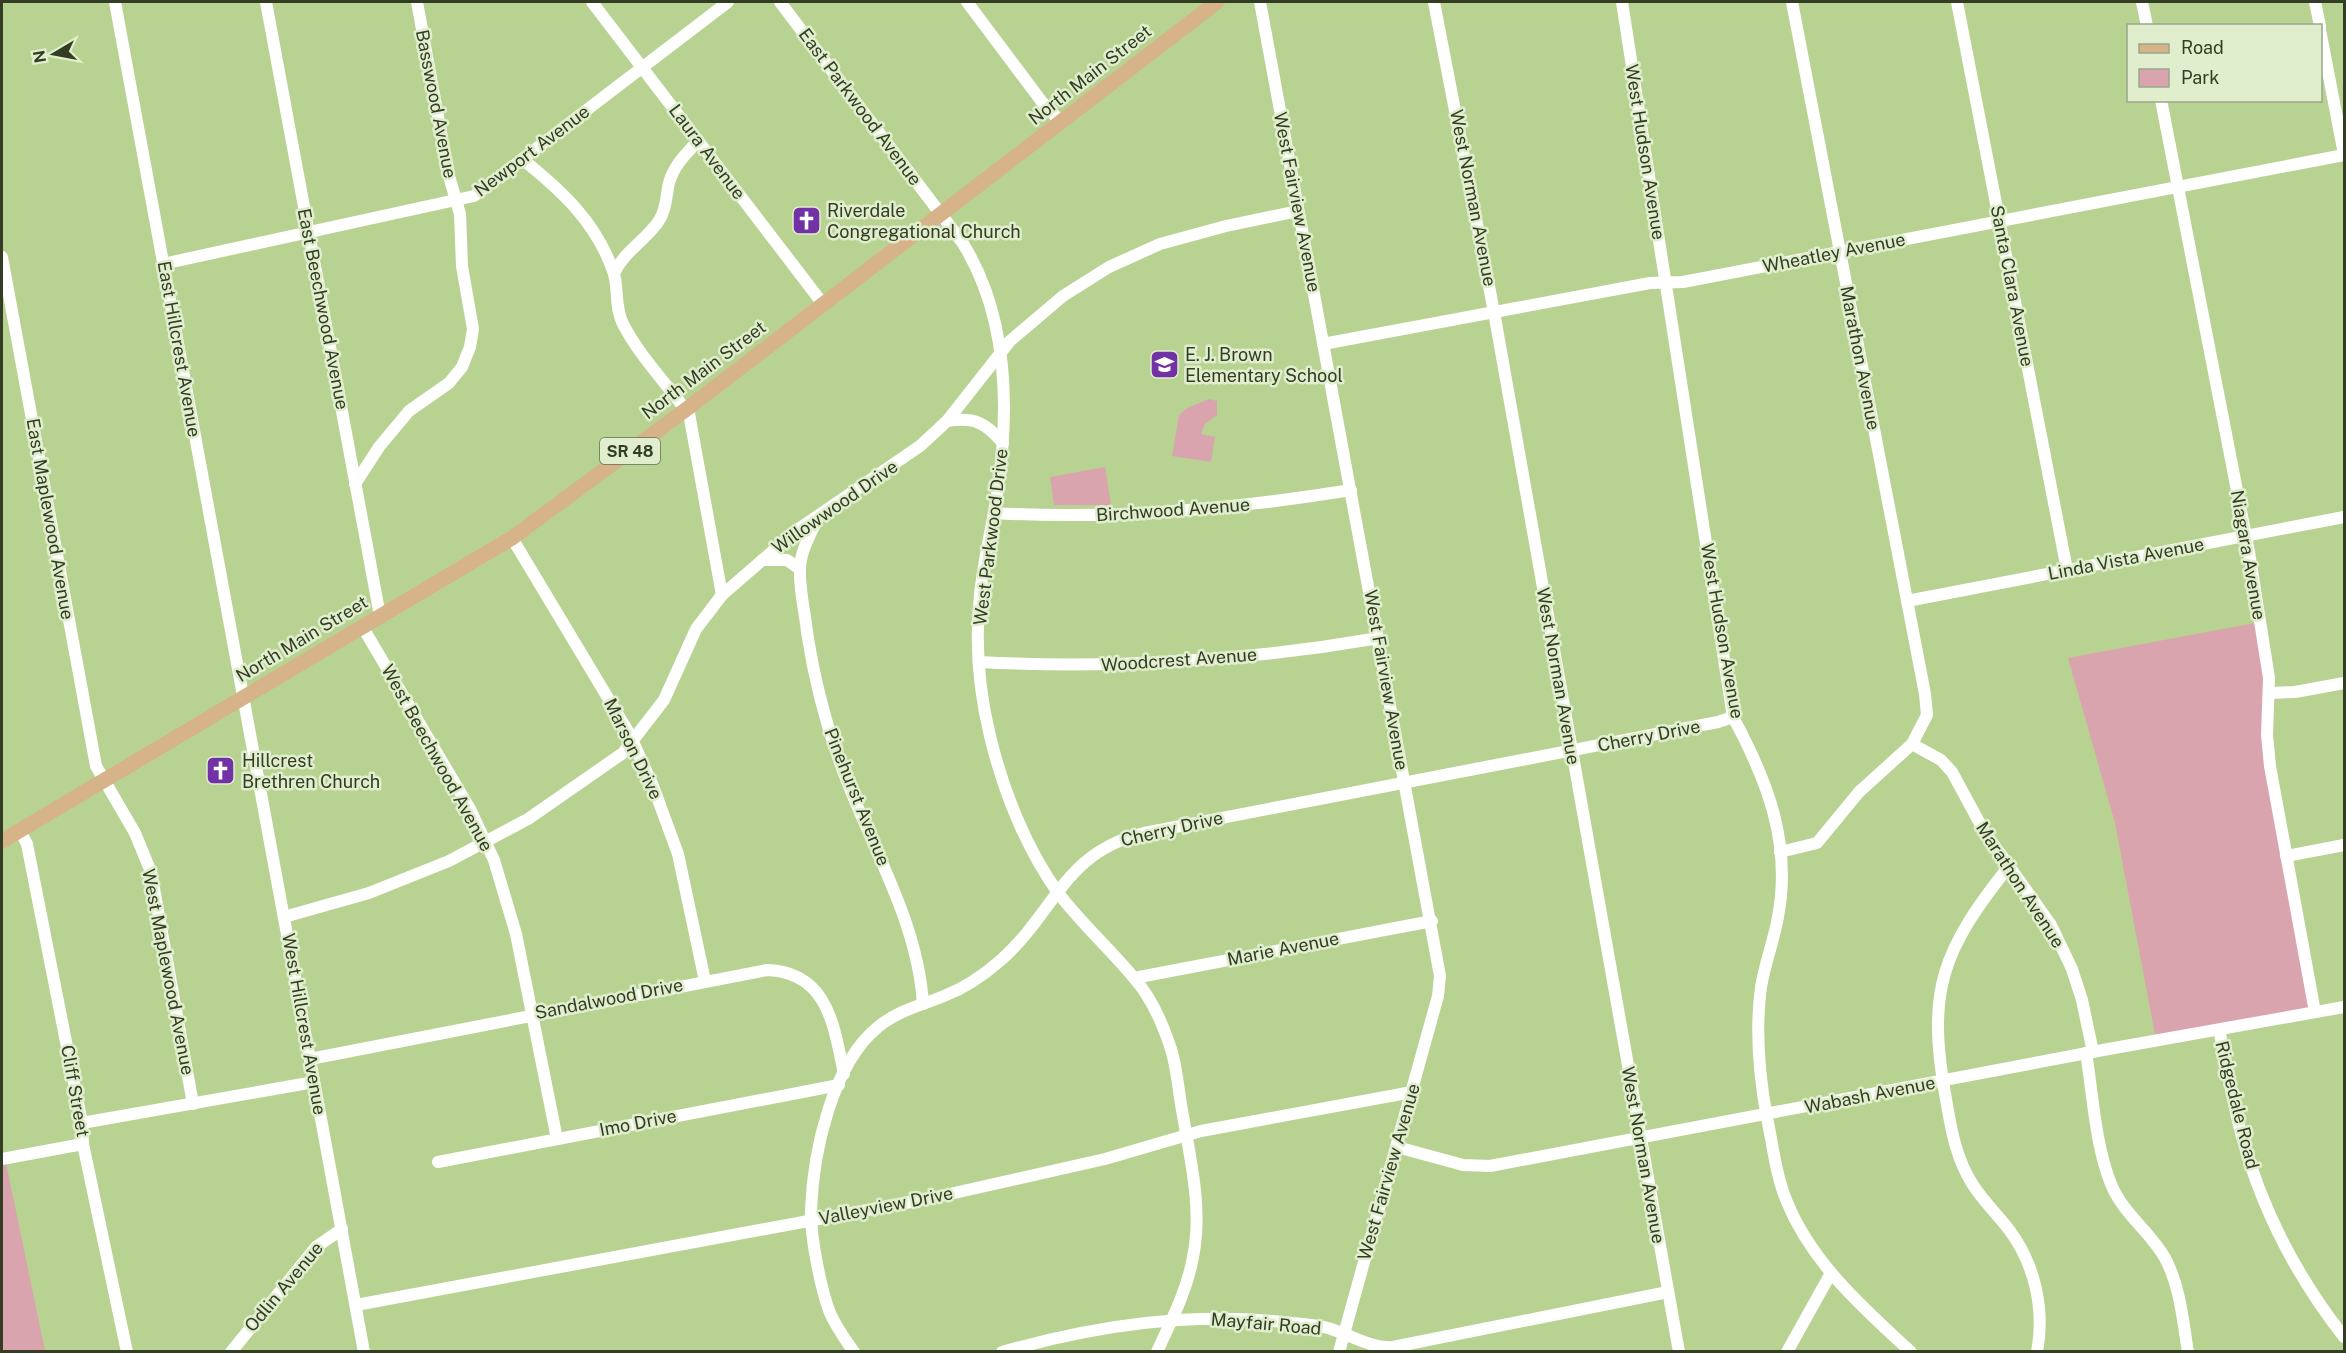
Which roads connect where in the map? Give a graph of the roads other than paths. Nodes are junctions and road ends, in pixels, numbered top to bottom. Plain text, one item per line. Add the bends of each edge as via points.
1 (115, 2) edge
2 (266, 2) edge
3 (417, 2) edge
4 (592, 2) edge
5 (728, 2) edge
6 (780, 2) edge
7 (967, 2) edge
8 (1260, 2) edge
9 (1434, 2) edge
10 (1622, 2) edge
11 (1792, 2) edge
12 (1957, 2) edge
13 (2142, 2) edge
14 (2315, 2) edge
15 (1214, 3) edge
16 (2147, 24) edge
17 (2319, 24) edge
18 (2322, 38) edge
19 (643, 68) junction
20 (2161, 102) edge
21 (1061, 122) junction
22 (698, 141) junction
23 (2344, 154) edge
24 (522, 159) junction
25 (2178, 187) junction
26 (457, 201) junction
27 (1298, 211) junction
28 (941, 213) junction
29 (2000, 221) junction
30 (309, 232) junction
31 (1840, 252) junction
32 (2, 257) edge
33 (163, 264) junction
34 (614, 273) junction
35 (1665, 283) junction
36 (823, 304) junction
37 (1494, 312) junction
38 (1323, 344) junction
39 (1000, 354) junction
40 (686, 408) junction
41 (947, 421) junction
42 (1003, 443) junction
43 (355, 484) junction
44 (1351, 490) junction
45 (994, 513) junction
46 (2344, 516) edge
47 (818, 518) junction
48 (2245, 536) junction
49 (512, 538) junction
50 (762, 560) junction
51 (800, 569) junction
52 (2067, 570) junction
53 (722, 595) junction
54 (1907, 601) junction
55 (380, 616) junction
56 (362, 626) junction
57 (1378, 638) junction
58 (979, 662) junction
59 (2344, 683) edge
60 (2270, 693) junction
61 (243, 697) junction
62 (1733, 717) junction
63 (633, 742) junction
64 (1912, 744) junction
65 (1570, 751) junction
66 (102, 780) junction
67 (1405, 783) junction
68 (20, 831) junction
69 (2, 841) edge
70 (487, 843) junction
71 (2344, 845) edge
72 (1780, 852) junction
73 (2286, 856) junction
74 (2010, 865) junction
75 (1058, 892) junction
76 (284, 916) junction
77 (1432, 921) junction
78 (1134, 978) junction
79 (705, 981) junction
80 (923, 1004) junction
81 (2344, 1007) edge
82 (2315, 1012) junction
83 (533, 1015) junction
84 (2218, 1030) junction
85 (2089, 1052) junction
86 (310, 1059) junction
87 (842, 1079) junction
88 (314, 1082) junction
89 (1943, 1082) junction
90 (1412, 1092) junction
91 (194, 1104) junction
92 (1767, 1115) junction
93 (82, 1123) junction
94 (1186, 1134) junction
95 (557, 1139) junction
96 (1640, 1139) junction
97 (83, 1143) junction
98 (1397, 1147) junction
99 (2, 1159) edge
100 (438, 1162) dead end
101 (812, 1221) junction
102 (342, 1229) junction
103 (1831, 1273) junction
104 (1668, 1292) junction
105 (356, 1305) junction
106 (1171, 1320) junction
107 (1344, 1334) junction
108 (2344, 1337) edge
109 (126, 1352) edge
110 (231, 1352) edge
111 (364, 1352) edge
112 (854, 1352) edge
113 (1002, 1352) edge
114 (1157, 1352) edge
115 (1339, 1352) edge
116 (1679, 1352) edge
117 (1787, 1352) edge
118 (1911, 1352) edge
119 (2037, 1352) edge
120 (2188, 1352) edge

1 - 33 street, East Hillcrest Avenue
2 - 30 street, East Beechwood Avenue
3 - 26 street, Basswood Avenue
4 - 19 street, Laura Avenue
5 - 19 street, Newport Avenue
6 - 28 street, East Parkwood Avenue
7 - 21 street
8 - 27 street, West Fairview Avenue
9 - 37 street, West Norman Avenue
10 - 35 street, West Hudson Avenue
11 - 31 street, Marathon Avenue
12 - 29 street, Santa Clara Avenue
13 - 16 street
14 - 17 street
15 - 21 main road, North Main Street / SR 48
18 - 23 street
19 - 22 street, Laura Avenue
19 - 24 street, Newport Avenue
20 - 25 street, Niagara Avenue
21 - 28 main road, North Main Street / SR 48
22 - 34 street via 672,173 659,221
22 - 36 street, Laura Avenue
23 - 25 street, Wheatley Avenue
24 - 26 street, Newport Avenue via 474,196
24 - 34 street via 574,203
25 - 29 street, Wheatley Avenue
25 - 48 street, Niagara Avenue
26 - 30 street, Newport Avenue
26 - 43 street, Basswood Avenue via 462,266 473,329 467,357 449,383 409,411 393,429
27 - 38 street, West Fairview Avenue
27 - 39 street, Willowwood Drive via 1186,236 1131,256 1063,296
28 - 36 main road, North Main Street / SR 48
28 - 39 street, West Parkwood Drive via 983,281
29 - 31 street, Wheatley Avenue
29 - 52 street, Santa Clara Avenue
30 - 33 street, Newport Avenue
30 - 43 street, East Beechwood Avenue
31 - 35 street, Wheatley Avenue
31 - 54 street, Marathon Avenue
32 - 66 street, East Maplewood Avenue via 90,738
33 - 61 street, East Hillcrest Avenue
34 - 40 street via 614,290 624,326
35 - 37 street, Wheatley Avenue
35 - 62 street, West Hudson Avenue
36 - 40 main road, North Main Street / SR 48
37 - 38 street, Wheatley Avenue
37 - 65 street, West Norman Avenue
38 - 44 street, West Fairview Avenue
39 - 41 street, Willowwood Drive
39 - 42 street, West Parkwood Drive via 1005,408
40 - 49 main road, North Main Street / SR 48
40 - 53 street
41 - 42 street via 966,418 981,423
41 - 47 street, Willowwood Drive via 903,460
42 - 45 street, West Parkwood Drive
43 - 55 street, East Beechwood Avenue
44 - 45 street, Birchwood Avenue via 1184,512 1048,516
44 - 57 street, West Fairview Avenue
45 - 58 street, West Parkwood Drive via 980,598
46 - 48 street, Linda Vista Avenue
47 - 50 street, Willowwood Drive
47 - 51 street, Pinehurst Avenue
48 - 52 street, Linda Vista Avenue
48 - 60 street, Niagara Avenue
49 - 55 main road, North Main Street / SR 48
49 - 63 street, Marson Drive
50 - 51 street via 787,560
50 - 53 street, Willowwood Drive
51 - 80 street, Pinehurst Avenue via 823,708 849,786 904,919 922,979
52 - 54 street, Linda Vista Avenue
53 - 63 street, Willowwood Drive via 696,629 664,700
54 - 64 street, Marathon Avenue via 1927,715
55 - 56 main road, North Main Street / SR 48
56 - 61 main road, North Main Street / SR 48
56 - 70 street, West Beechwood Avenue
57 - 58 street, Woodcrest Avenue via 1316,649 1183,663 1093,666
57 - 67 street, West Fairview Avenue
58 - 75 street, West Parkwood Drive via 990,736 1006,790
59 - 60 street
60 - 73 street, Niagara Avenue via 2268,749
61 - 66 main road, North Main Street / SR 48
61 - 76 street, West Hillcrest Avenue
62 - 65 street, Cherry Drive
62 - 72 street, West Hudson Avenue via 1761,769
63 - 70 street, Willowwood Drive via 565,795
63 - 79 street, Marson Drive via 678,854
64 - 72 street via 1859,792 1817,843
64 - 74 street, Marathon Avenue via 1941,760 1952,772 1984,831
65 - 67 street, Cherry Drive
65 - 96 street, West Norman Avenue
66 - 68 main road, North Main Street / SR 48
66 - 91 street, West Maplewood Avenue via 135,833 151,872
67 - 75 street, Cherry Drive via 1129,836 1082,862
67 - 77 street, West Fairview Avenue
68 - 69 main road, North Main Street / SR 48
68 - 93 street, Cliff Street via 27,844
70 - 76 street, Willowwood Drive via 369,893
70 - 83 street, West Beechwood Avenue via 516,934
71 - 73 street
72 - 92 street, West Hudson Avenue via 1778,917 1761,986 1758,1019 1760,1074
73 - 82 street, Niagara Avenue
74 - 85 street, Marathon Avenue via 2062,946 2082,1000
74 - 89 street via 1971,915 1949,959 1936,1026
75 - 78 street, West Parkwood Drive
75 - 80 street, Cherry Drive via 1032,928 1001,960 970,983
76 - 86 street, West Hillcrest Avenue
77 - 78 street, Marie Avenue
77 - 90 street, West Fairview Avenue via 1440,986
78 - 94 street, West Parkwood Drive via 1158,1017 1171,1049
79 - 83 street, Sandalwood Drive
79 - 87 street, Sandalwood Drive via 767,970 805,980 827,1006
80 - 87 street, Cherry Drive via 879,1026 856,1050
81 - 82 street, Wabash Avenue
82 - 84 street, Wabash Avenue
83 - 86 street, Sandalwood Drive
83 - 95 street, West Beechwood Avenue
84 - 85 street, Wabash Avenue
84 - 108 street, Ridgedale Road via 2242,1134 2269,1213 2309,1288
85 - 89 street, Wabash Avenue
85 - 120 street, Marathon Avenue via 2110,1182 2124,1209 2158,1247 2170,1268
86 - 88 street, West Hillcrest Avenue
87 - 95 street, Imo Drive
87 - 101 street, Cherry Drive via 821,1135
88 - 91 street
88 - 102 street, West Hillcrest Avenue
89 - 92 street, Wabash Avenue
89 - 119 street via 1952,1135 1967,1175 2018,1243 2032,1274 2039,1320
90 - 94 street, Valleyview Drive
90 - 98 street, West Fairview Avenue
91 - 93 street
92 - 96 street, Wabash Avenue
92 - 103 street, West Hudson Avenue via 1786,1201
93 - 97 street, Cliff Street
94 - 101 street, Valleyview Drive via 1011,1182
94 - 106 street, West Parkwood Drive via 1197,1227 1194,1257
95 - 100 street, Imo Drive
96 - 98 street, Wabash Avenue via 1490,1166 1463,1164
96 - 104 street, West Norman Avenue
97 - 99 street
97 - 109 street, Cliff Street
98 - 107 street, West Fairview Avenue
101 - 105 street, Valleyview Drive
101 - 112 street, Cherry Drive via 827,1303
102 - 105 street, West Hillcrest Avenue
102 - 110 street, Odlin Avenue via 316,1247
103 - 117 street
103 - 118 street, West Hudson Avenue
104 - 107 street, Mayfair Road via 1393,1347
104 - 116 street, West Norman Avenue
105 - 111 street, West Hillcrest Avenue
106 - 107 street, Mayfair Road via 1268,1321 1326,1327
106 - 113 street, Mayfair Road via 1074,1332
106 - 114 street, West Parkwood Drive
107 - 115 street, West Fairview Avenue

